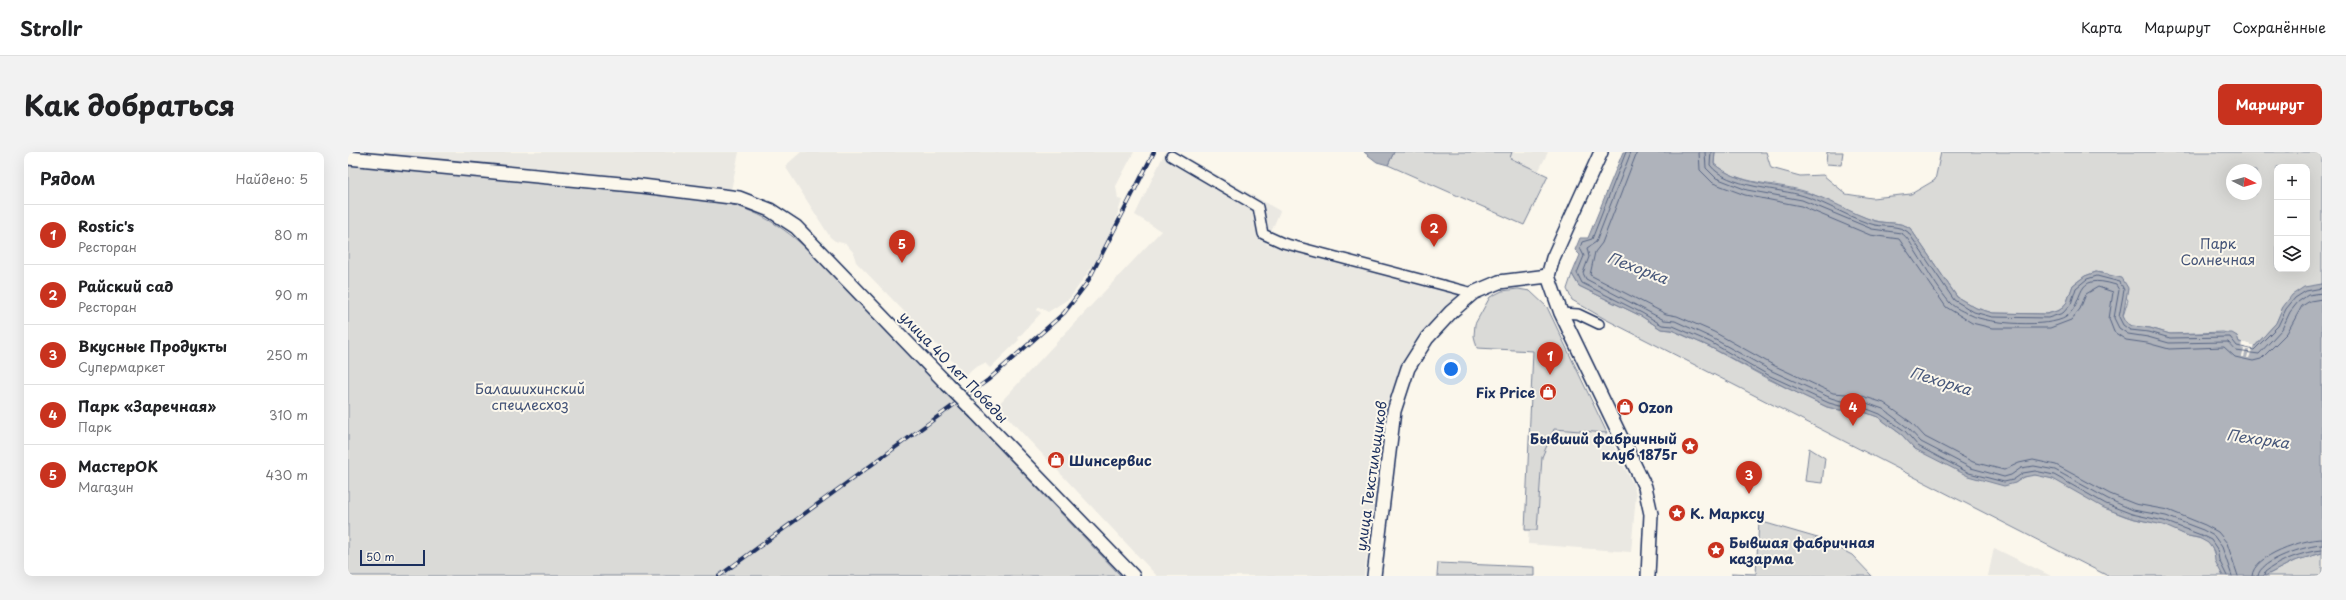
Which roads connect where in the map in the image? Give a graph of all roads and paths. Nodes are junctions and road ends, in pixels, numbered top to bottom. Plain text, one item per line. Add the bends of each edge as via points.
1 (1601, 152) edge
2 (1171, 156) dead end
3 (348, 158) edge
4 (1548, 276) junction
5 (1473, 293) junction
6 (1561, 313) junction
7 (1599, 324) dead end
8 (1133, 576) edge
9 (1374, 576) edge
10 (1648, 576) edge

1 - 4 street
2 - 5 street via 1258,207 1263,234 1283,243
3 - 8 street, улица 40 лет Победы, bridge via 642,186 739,198 770,210 796,227
4 - 5 street, улица Текстильщиков via 1499,282
4 - 6 street
5 - 9 street, улица Текстильщиков via 1426,338 1408,368 1394,411
6 - 7 street via 1578,314
6 - 10 street via 1645,487 1651,514

